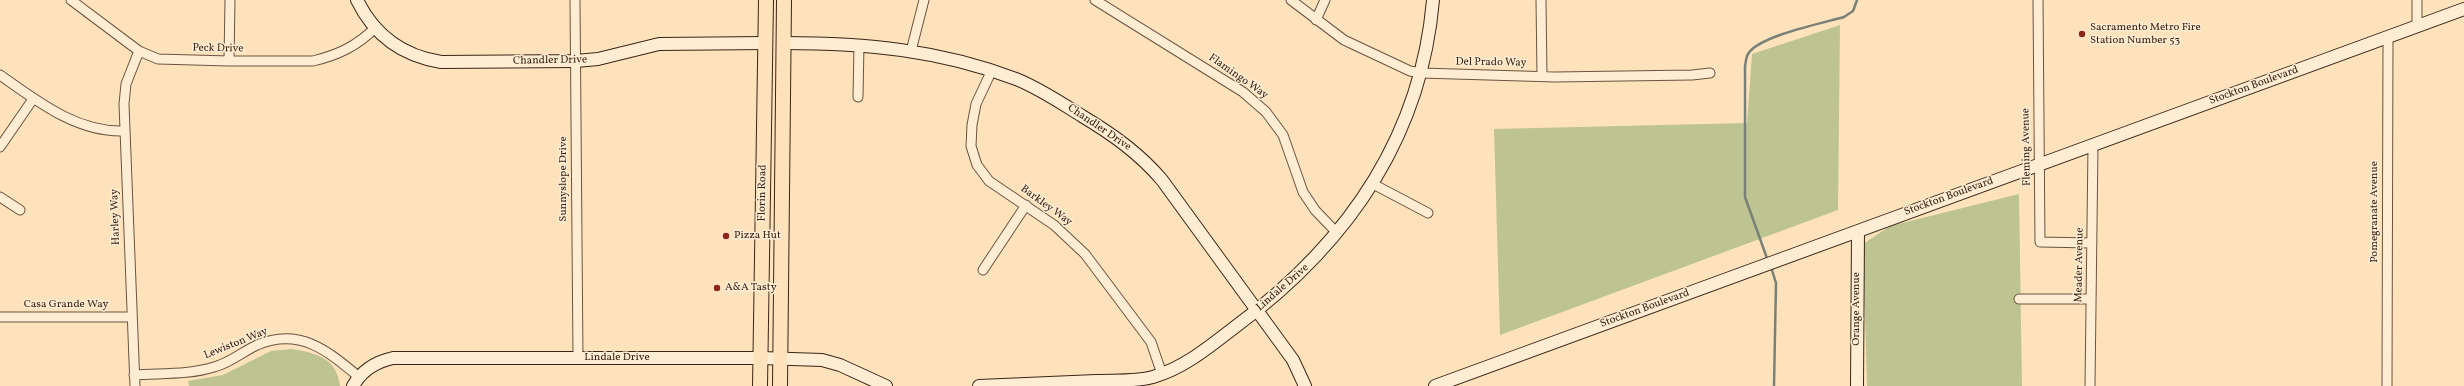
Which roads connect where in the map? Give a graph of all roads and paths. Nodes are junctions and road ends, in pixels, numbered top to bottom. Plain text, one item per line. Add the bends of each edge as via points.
1 (71, 0) edge
2 (230, 0) edge
3 (357, 0) edge
4 (575, 0) edge
5 (766, 0) edge
6 (784, 0) edge
7 (924, 0) edge
8 (1095, 0) edge
9 (1291, 0) edge
10 (1325, 0) edge
11 (1433, 0) edge
12 (1541, 0) edge
13 (2038, 0) edge
14 (2417, 0) edge
15 (81, 3) edge
16 (2464, 9) edge
17 (766, 19) junction
18 (1316, 20) junction
19 (2417, 26) junction
20 (375, 28) junction
21 (2388, 37) junction
22 (766, 43) junction
23 (784, 43) junction
24 (858, 45) junction
25 (140, 50) junction
26 (911, 50) junction
27 (576, 61) junction
28 (229, 62) junction
29 (783, 68) junction
30 (991, 72) junction
31 (1421, 73) junction
32 (1710, 73) dead end
33 (0, 75) edge
34 (1542, 75) junction
35 (858, 96) dead end
36 (33, 99) junction
37 (125, 131) junction
38 (2093, 145) junction
39 (0, 147) edge
40 (2039, 165) junction
41 (1373, 184) junction
42 (0, 198) edge
43 (1026, 205) junction
44 (20, 210) dead end
45 (1428, 213) dead end
46 (1858, 231) junction
47 (1337, 233) junction
48 (2092, 243) junction
49 (984, 270) dead end
50 (2019, 299) dead end
51 (2091, 299) junction
52 (1257, 311) junction
53 (132, 317) junction
54 (0, 318) edge
55 (578, 358) junction
56 (761, 358) junction
57 (781, 359) junction
58 (1162, 374) junction
59 (134, 375) junction
60 (356, 381) edge
61 (1453, 383) edge
62 (135, 386) edge
63 (760, 386) edge
64 (780, 386) edge
65 (886, 386) edge
66 (979, 386) edge
67 (1305, 386) edge
68 (1435, 386) edge
69 (1857, 386) edge
70 (2090, 386) edge
71 (2387, 386) edge

1 - 15 street, Peck Drive
2 - 28 street
3 - 20 street, Chandler Drive
4 - 27 street, Sunnyslope Drive
5 - 17 main road, Florin Road
6 - 23 main road, Florin Road
7 - 26 street
8 - 47 street, Flamingo Way via 1243,92 1266,112 1283,135 1303,192 1315,210
9 - 18 street, Del Prado Way
10 - 18 street
11 - 31 street, Lindale Drive
12 - 34 street
13 - 40 street, Fleming Avenue
14 - 19 street
15 - 25 street, Peck Drive
16 - 19 street, Stockton Boulevard
17 - 22 main road, Florin Road
17 - 23 main road
18 - 31 street, Del Prado Way via 1344,40 1410,71
19 - 21 street, Stockton Boulevard
20 - 27 street, Chandler Drive via 400,48 430,60
20 - 28 street, Peck Drive via 352,47 313,61
21 - 38 street, Stockton Boulevard
21 - 71 street, Pomegranate Avenue
22 - 27 street, Chandler Drive via 659,44 598,59
22 - 29 main road
22 - 56 main road, Florin Road
23 - 24 street, Chandler Drive
23 - 29 main road, Florin Road
24 - 26 street, Chandler Drive
24 - 35 street
25 - 28 street, Peck Drive via 149,56 168,61
25 - 37 street, Harley Way via 126,84
26 - 30 street, Chandler Drive via 965,61
27 - 55 street, Sunnyslope Drive
29 - 57 main road, Florin Road
30 - 43 street, Barkley Way via 974,114 971,136 973,156 989,181
30 - 52 street, Chandler Drive via 1016,79 1050,96 1114,135 1139,156 1162,180
31 - 34 street, Del Prado Way
31 - 41 street, Lindale Drive via 1400,128
32 - 34 street, Del Prado Way
33 - 36 street
36 - 37 street via 53,111 91,127 111,132
36 - 39 street
37 - 53 street, Harley Way
38 - 40 street, Stockton Boulevard
38 - 48 street, Meader Avenue
40 - 46 street, Stockton Boulevard
40 - 48 street, Fleming Avenue via 2040,242
41 - 45 street
41 - 47 street, Lindale Drive
42 - 44 street
43 - 49 street
43 - 58 street, Barkley Way via 1054,225 1085,254 1151,342
46 - 61 street, Stockton Boulevard
46 - 69 street, Orange Avenue
47 - 52 street, Lindale Drive via 1302,272
48 - 51 street, Meader Avenue
50 - 51 street
51 - 70 street, Meader Avenue
52 - 58 street, Lindale Drive via 1189,361
52 - 67 street, Chandler Drive via 1293,360
53 - 54 street, Casa Grande Way
53 - 59 street, Harley Way
55 - 56 street, Lindale Drive
55 - 60 street, Lindale Drive via 393,358 374,364
56 - 57 street, Lindale Drive
56 - 63 main road, Florin Road
57 - 64 main road, Florin Road
57 - 65 street, Lindale Drive via 831,362
58 - 66 street, Lindale Drive via 1142,379
59 - 60 street, Lewiston Way via 212,368 259,345 289,339 319,347
59 - 62 street, Harley Way
61 - 68 street, Stockton Boulevard

